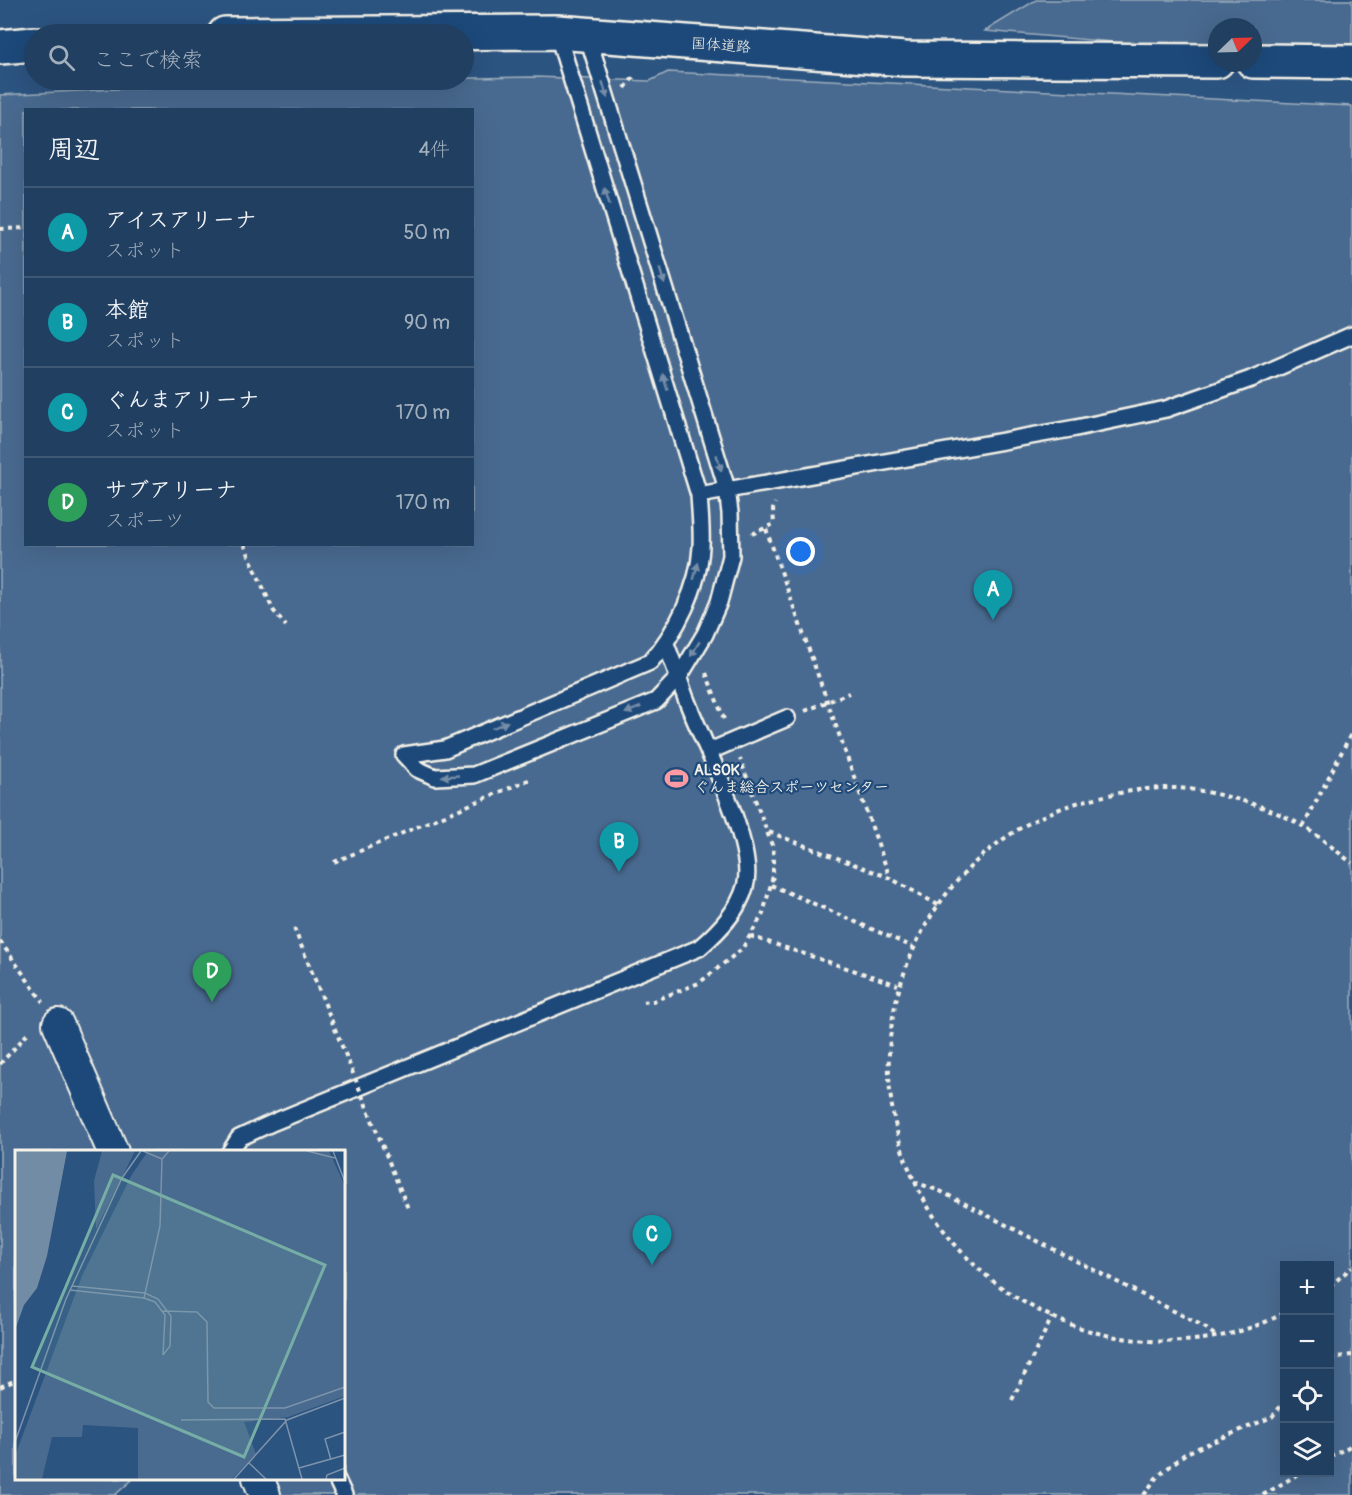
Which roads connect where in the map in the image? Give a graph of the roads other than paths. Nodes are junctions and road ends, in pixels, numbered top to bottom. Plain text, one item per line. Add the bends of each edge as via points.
1 (474, 33) edge
2 (572, 33) junction
3 (24, 45) edge
4 (0, 46) edge
5 (1208, 61) edge
6 (1262, 61) edge
7 (1352, 62) edge
8 (1352, 335) edge
9 (727, 489) junction
10 (699, 495) junction
11 (666, 644) junction
12 (679, 677) junction
13 (787, 718) road end
14 (710, 751) junction
15 (55, 1019) road end
16 (112, 1150) edge
17 (231, 1150) edge
18 (258, 1480) edge
19 (336, 1480) edge
20 (265, 1495) edge
21 (344, 1495) edge

1 - 2 street, 国体道路
2 - 5 street, 国体道路 via 905,59
2 -> 9 lane
10 -> 2 lane
3 - 4 street
6 - 7 street
8 - 9 lane via 1251,379 1166,410
9 - 10 lane
9 -> 12 lane via 731,534 727,578 705,634
11 -> 10 lane via 697,571 701,548
11 - 12 lane
12 -> 11 lane via 656,701 474,775 435,777 417,769 404,755 445,748 549,705 650,662
12 - 14 lane
13 - 14 lane
14 - 17 lane via 745,850 746,885 729,917 699,948 274,1122 239,1138
15 - 16 street
18 - 20 street
19 - 21 lane

